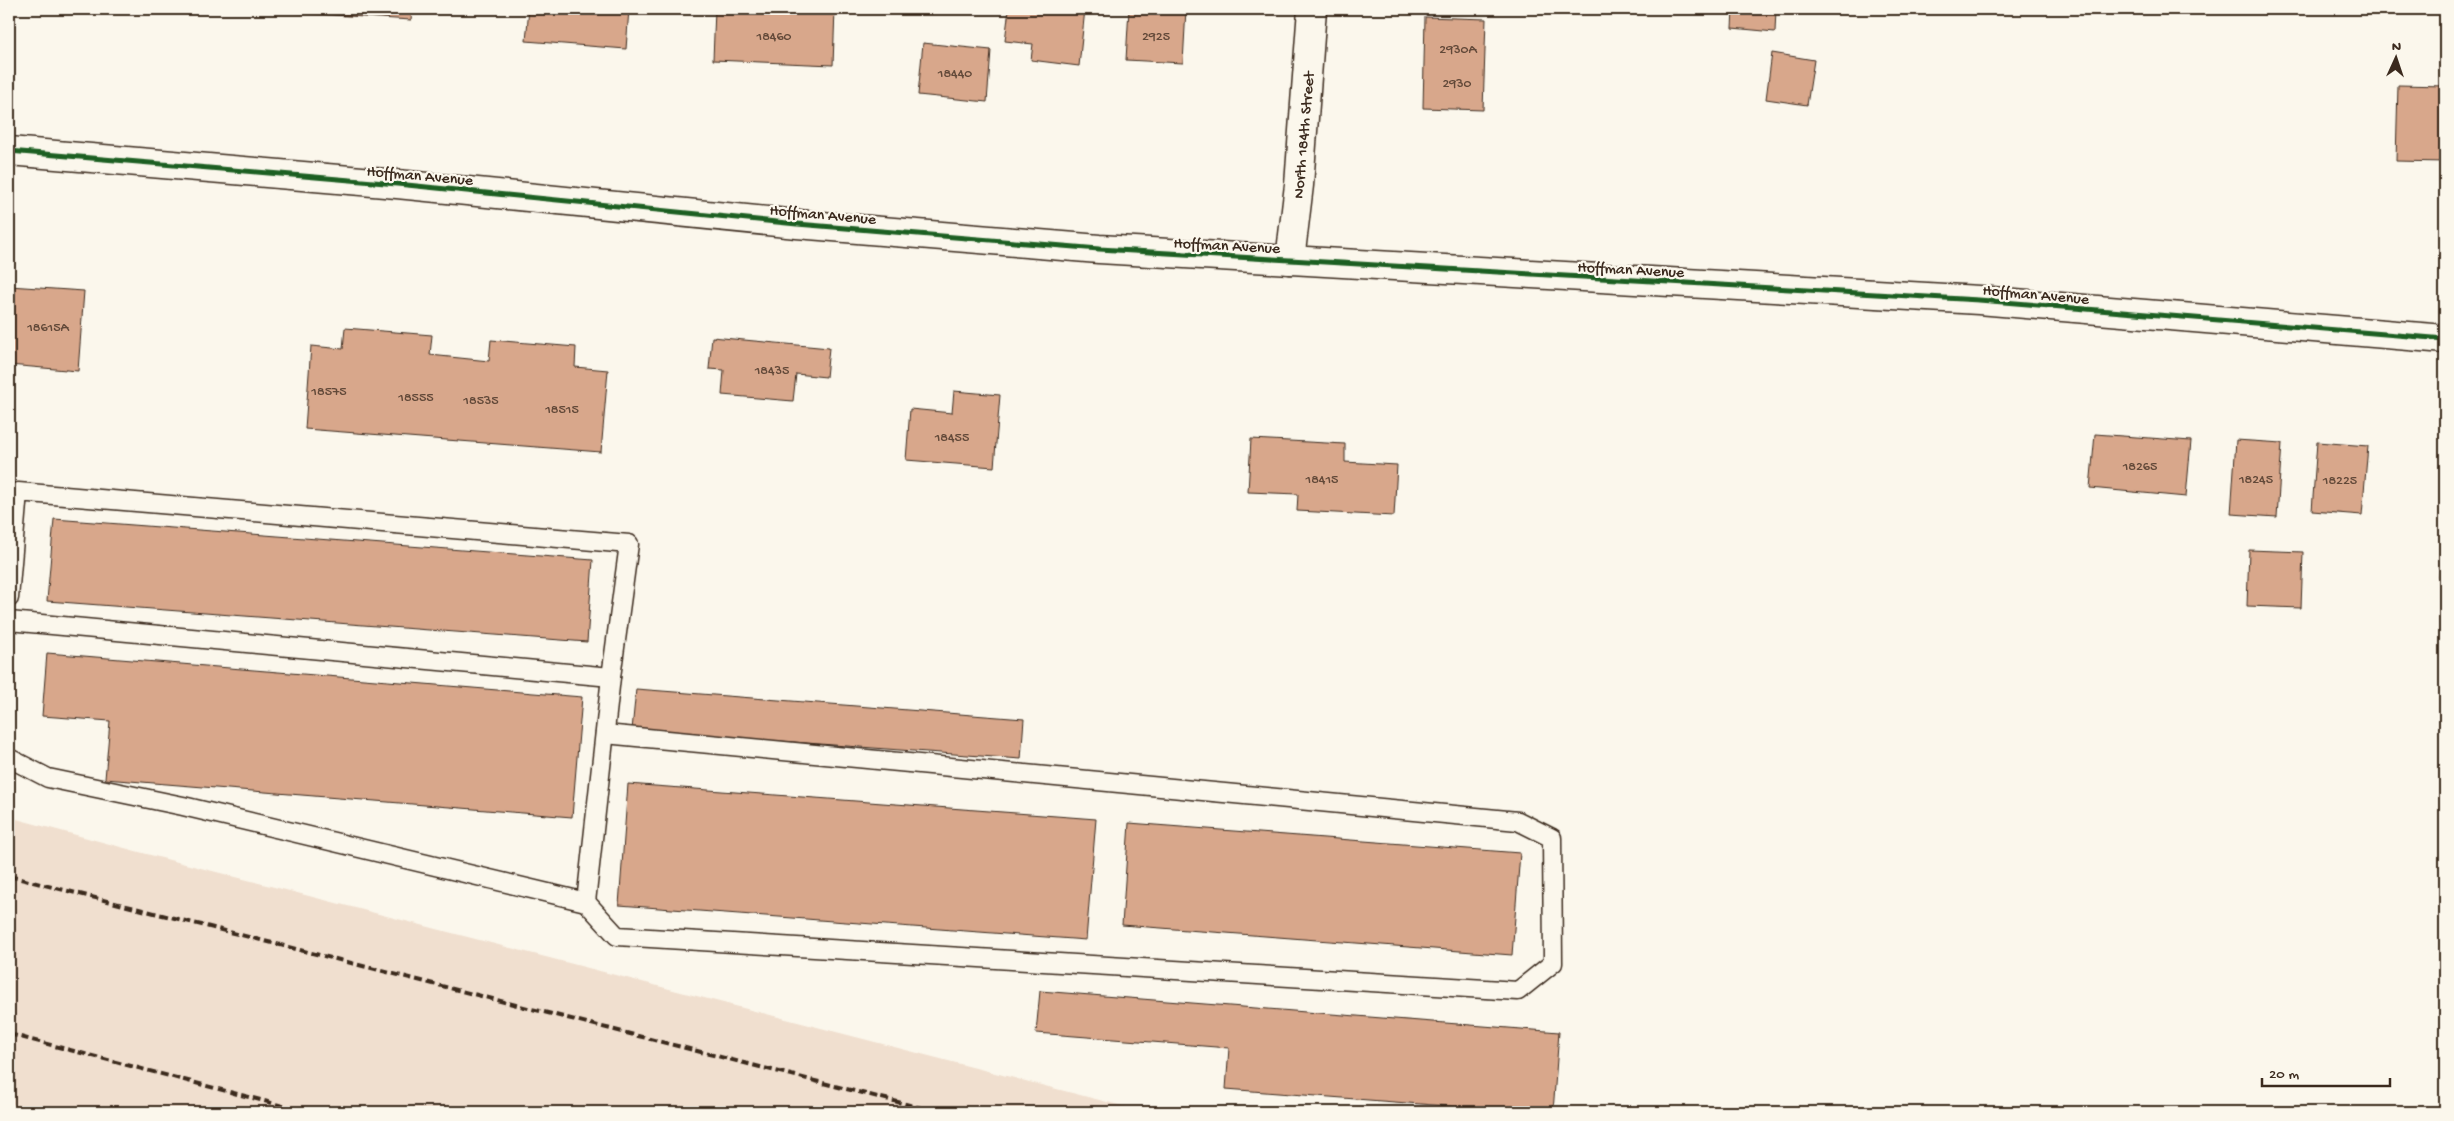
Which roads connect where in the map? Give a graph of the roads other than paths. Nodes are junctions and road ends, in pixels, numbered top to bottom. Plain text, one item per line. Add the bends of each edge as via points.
1 (1312, 9) edge
2 (9, 152) edge
3 (1290, 260) junction
4 (2445, 339) edge
5 (9, 598) edge
6 (9, 622) edge
7 (611, 677) junction
8 (605, 734) junction
9 (9, 758) edge
10 (586, 902) junction

1 - 3 street, North 184th Street
2 - 3 street, Hoffman Avenue via 397,184 797,224 1060,246
3 - 4 street, Hoffman Avenue via 1979,300
5 - 7 lane via 18,492 629,544
6 - 7 lane
7 - 8 lane
8 - 10 lane
8 - 10 lane via 1518,821 1552,838 1553,964 1518,991 617,936
9 - 10 lane via 48,778 183,806

